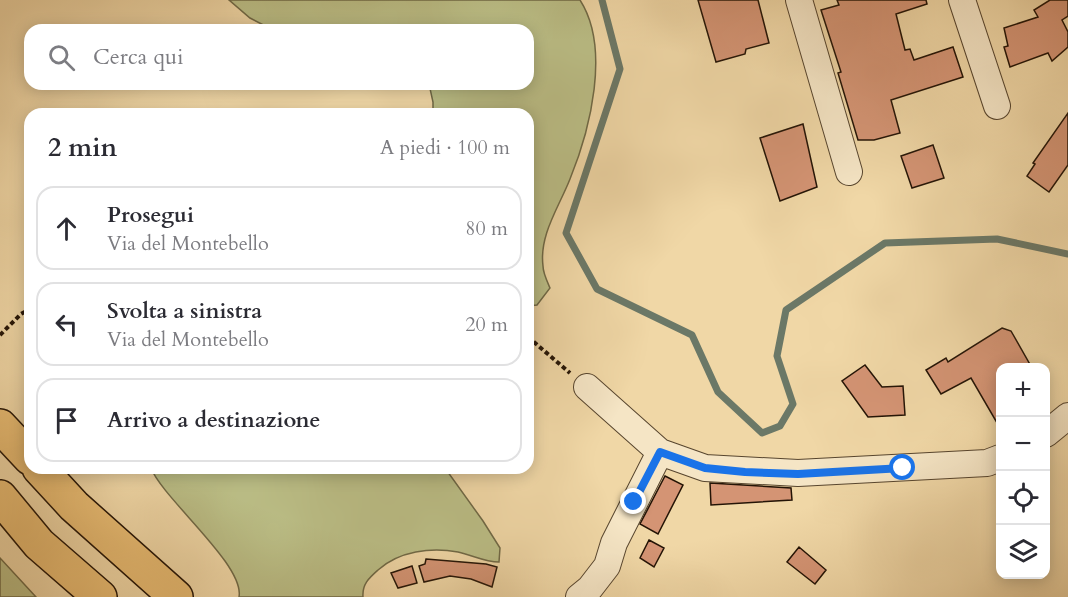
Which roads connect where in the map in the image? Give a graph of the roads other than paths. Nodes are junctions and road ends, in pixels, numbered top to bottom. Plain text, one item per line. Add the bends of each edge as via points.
1 (799, 0) edge
2 (962, 0) edge
3 (997, 106) dead end
4 (849, 172) dead end
5 (587, 387) road end
6 (1068, 416) edge
7 (0, 426) edge
8 (1050, 431) edge
9 (24, 452) edge
10 (660, 452) junction
11 (996, 460) edge
12 (45, 474) edge
13 (0, 497) edge
14 (100, 597) edge
15 (177, 597) edge
16 (579, 597) edge

1 - 4 street
2 - 3 street
5 - 10 street
6 - 8 street
7 - 9 highway
10 - 11 street via 705,468 798,474
10 - 16 street via 614,543 607,566
12 - 15 highway via 74,506
13 - 14 highway via 39,544

